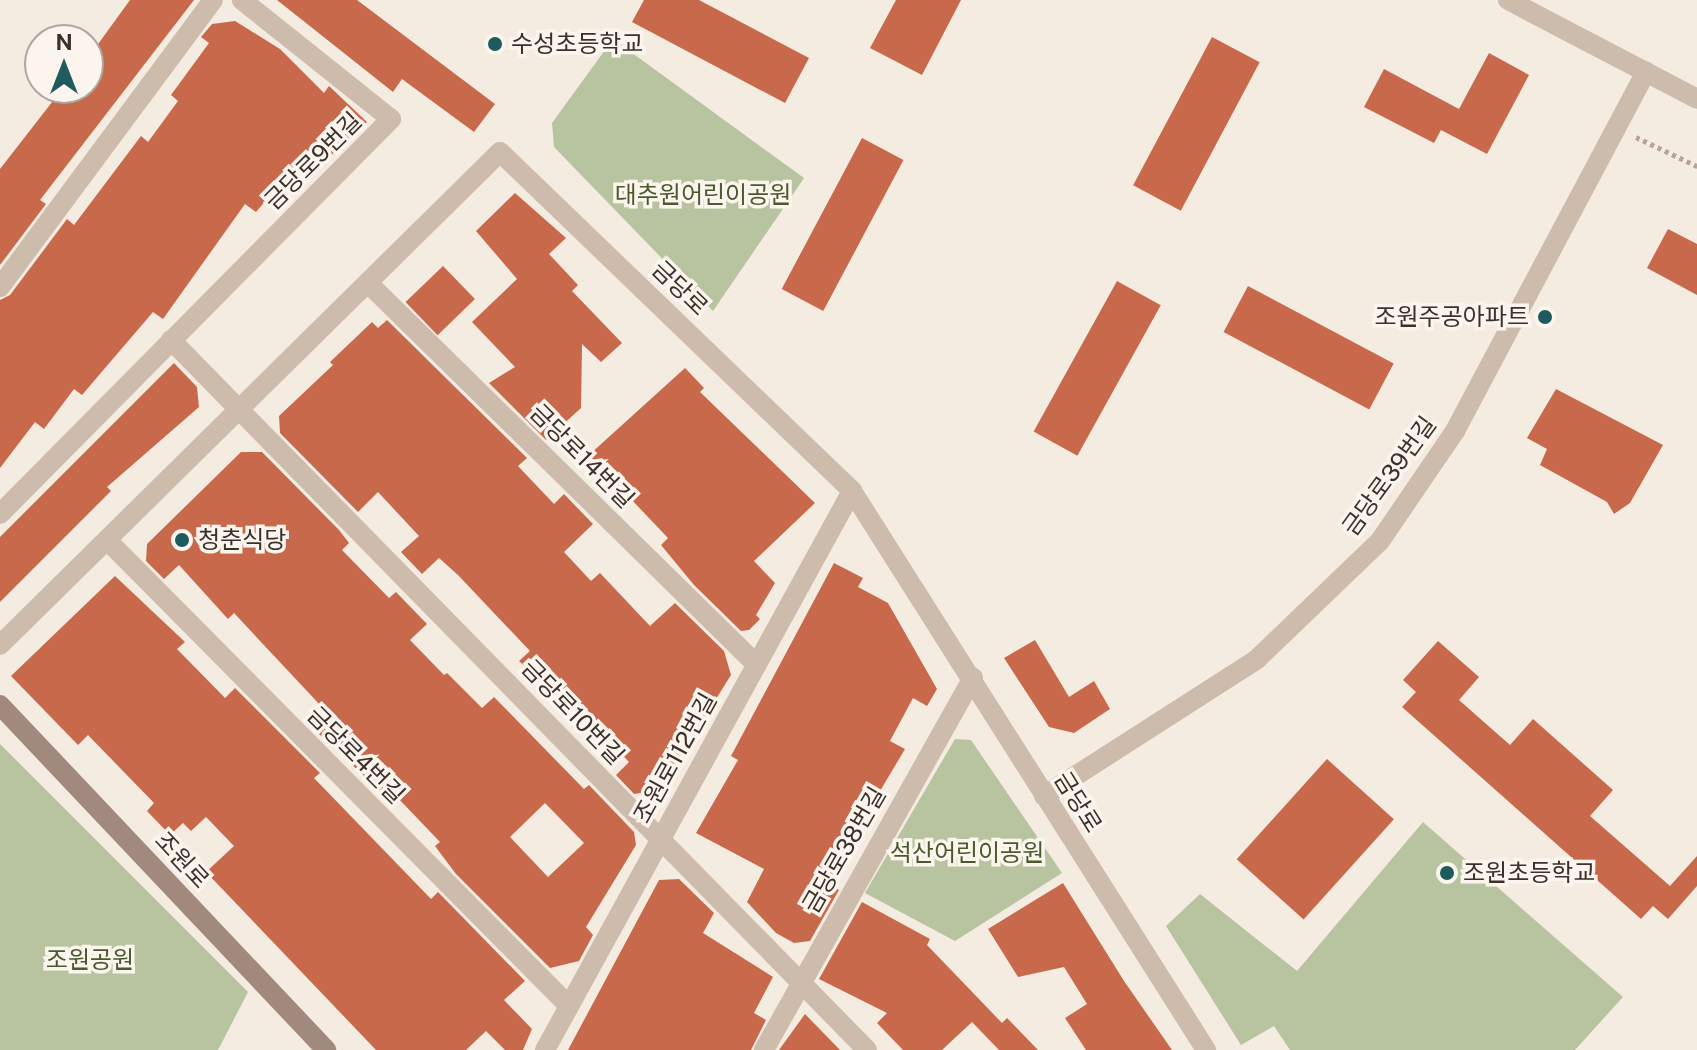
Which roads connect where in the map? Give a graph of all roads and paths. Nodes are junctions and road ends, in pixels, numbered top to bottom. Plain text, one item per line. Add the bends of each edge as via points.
1 (213, 0) edge
2 (242, 0) edge
3 (1508, 0) edge
4 (1646, 72) junction
5 (1697, 99) edge
6 (1616, 128) junction
7 (1697, 166) edge
8 (370, 285) junction
9 (0, 287) edge
10 (171, 340) junction
11 (242, 409) junction
12 (852, 491) junction
13 (0, 514) edge
14 (107, 540) junction
15 (0, 645) edge
16 (757, 665) junction
17 (973, 678) junction
18 (0, 705) edge
19 (1044, 796) junction
20 (660, 839) junction
21 (799, 980) junction
22 (569, 1006) junction
23 (318, 1047) edge
24 (545, 1050) edge
25 (764, 1050) edge
26 (867, 1050) edge
27 (1206, 1050) edge

1 - 9 street
2 - 10 street, 금당로9번길 via 391,119
3 - 4 street
4 - 5 street
4 - 6 street, 금당로39번길
6 - 7 path
6 - 19 street, 금당로39번길 via 1455,431 1380,541 1257,659
8 - 11 street, 금당로
8 - 12 street, 금당로 via 500,152
8 - 16 street, 금당로14번길
10 - 11 street
10 - 13 street, 금당로9번길
11 - 14 street, 금당로
11 - 20 street, 금당로10번길
12 - 16 street, 조원로112번길
12 - 17 street, 금당로
14 - 15 street, 금당로
14 - 22 street, 금당로4번길
16 - 20 street, 조원로112번길
17 - 19 street, 금당로
17 - 21 street, 금당로38번길
18 - 23 main road, 조원로
19 - 27 street, 금당로
20 - 21 street, 금당로10번길
20 - 22 street, 조원로112번길
21 - 25 street, 금당로38번길
21 - 26 street, 금당로10번길
22 - 24 street, 조원로112번길

